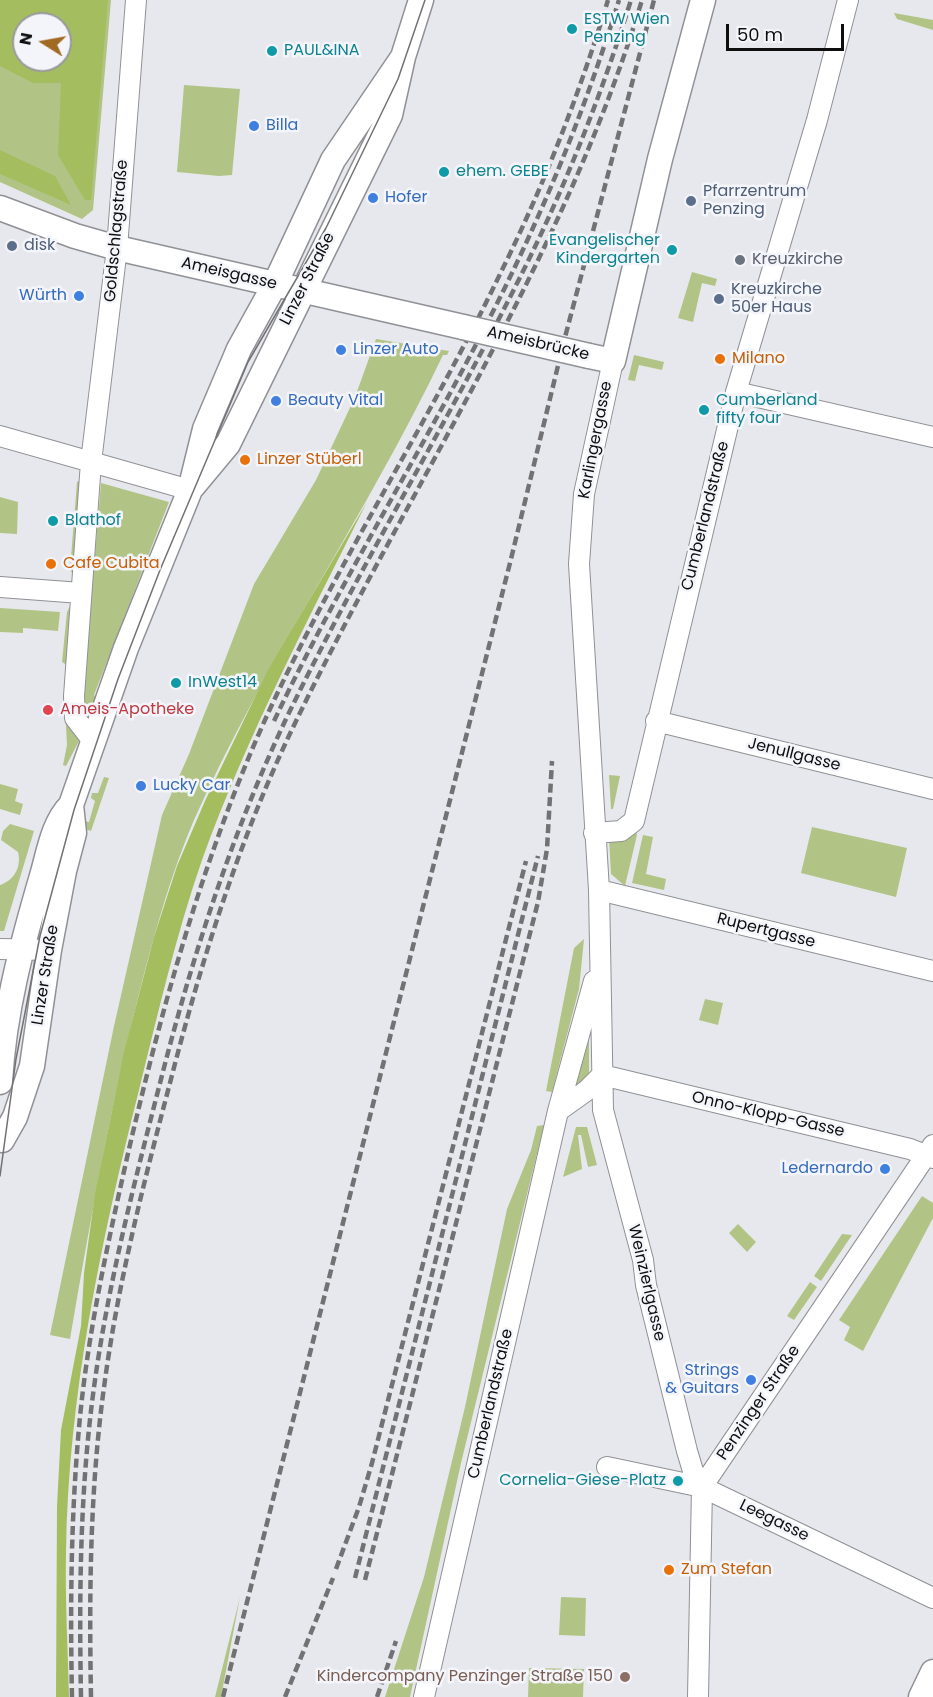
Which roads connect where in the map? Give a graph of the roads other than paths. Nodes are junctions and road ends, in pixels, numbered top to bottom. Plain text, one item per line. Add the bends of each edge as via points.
1 (136, 0) edge
2 (421, 0) edge
3 (703, 0) edge
4 (848, 0) edge
5 (403, 57) junction
6 (0, 207) edge
7 (117, 248) junction
8 (274, 284) junction
9 (302, 290) junction
10 (463, 327) joint
11 (613, 361) junction
12 (736, 393) junction
13 (0, 436) edge
14 (933, 437) edge
15 (91, 462) junction
16 (190, 490) junction
17 (0, 587) edge
18 (81, 593) junction
19 (656, 722) junction
20 (92, 740) junction
21 (933, 789) edge
22 (71, 805) junction
23 (594, 833) junction
24 (598, 890) junction
25 (10, 949) edge
26 (49, 950) junction
27 (600, 958) junction
28 (933, 971) edge
29 (602, 1075) junction
30 (0, 1082) edge
31 (558, 1111) junction
32 (1, 1138) edge
33 (931, 1153) edge
34 (607, 1467) dead end
35 (702, 1487) junction
36 (933, 1598) edge
37 (933, 1672) edge
38 (424, 1697) edge
39 (698, 1697) edge
40 (921, 1697) edge

1 - 7 street, Goldschlagstraße
2 - 5 main road, Linzer Straße
3 - 11 main road, Karlingergasse via 660,159
4 - 12 street, Cumberlandstraße via 817,120
5 - 8 main road, Linzer Straße via 333,160
5 - 9 main road, Linzer Straße via 390,115
6 - 7 main road, Ameisgasse
7 - 8 main road, Ameisgasse
7 - 15 street, Goldschlagstraße
8 - 9 main road, Ameisgasse
8 - 16 main road, Linzer Straße via 239,349 205,429
9 - 10 main road, Ameisgasse
9 - 16 main road, Linzer Straße via 228,444
10 - 11 main road, Ameisbrücke, bridge
11 - 23 street, Karlingergasse via 584,494 579,564
12 - 14 street
12 - 19 street, Cumberlandstraße
13 - 15 street
15 - 16 street
15 - 18 street
16 - 20 main road, Linzer Straße
17 - 18 street
18 - 20 street via 74,710 75,718
19 - 21 street, Jenullgasse
19 - 23 street, Cumberlandstraße via 634,821 621,831
20 - 22 main road, Linzer Straße
22 - 25 main road, Linzer Straße via 62,814
22 - 26 main road, Linzer Straße via 74,833
23 - 24 street, Karlingergasse
24 - 27 street, Cumberlandstraße
24 - 28 street, Rupertgasse
25 - 26 street
25 - 30 main road, Linzer Straße
26 - 32 main road, Linzer Straße via 32,1066 15,1118
27 - 29 street, Cumberlandstraße
27 - 31 street, Cumberlandstraße
29 - 31 street
29 - 33 street, Onno-Klopp-Gasse
29 - 35 street, Weinzierlgasse via 603,1110 693,1471
31 - 38 street, Cumberlandstraße
33 - 35 street, Penzinger Straße
34 - 35 street, Leegasse
35 - 36 street, Leegasse
35 - 39 street
37 - 40 main road

